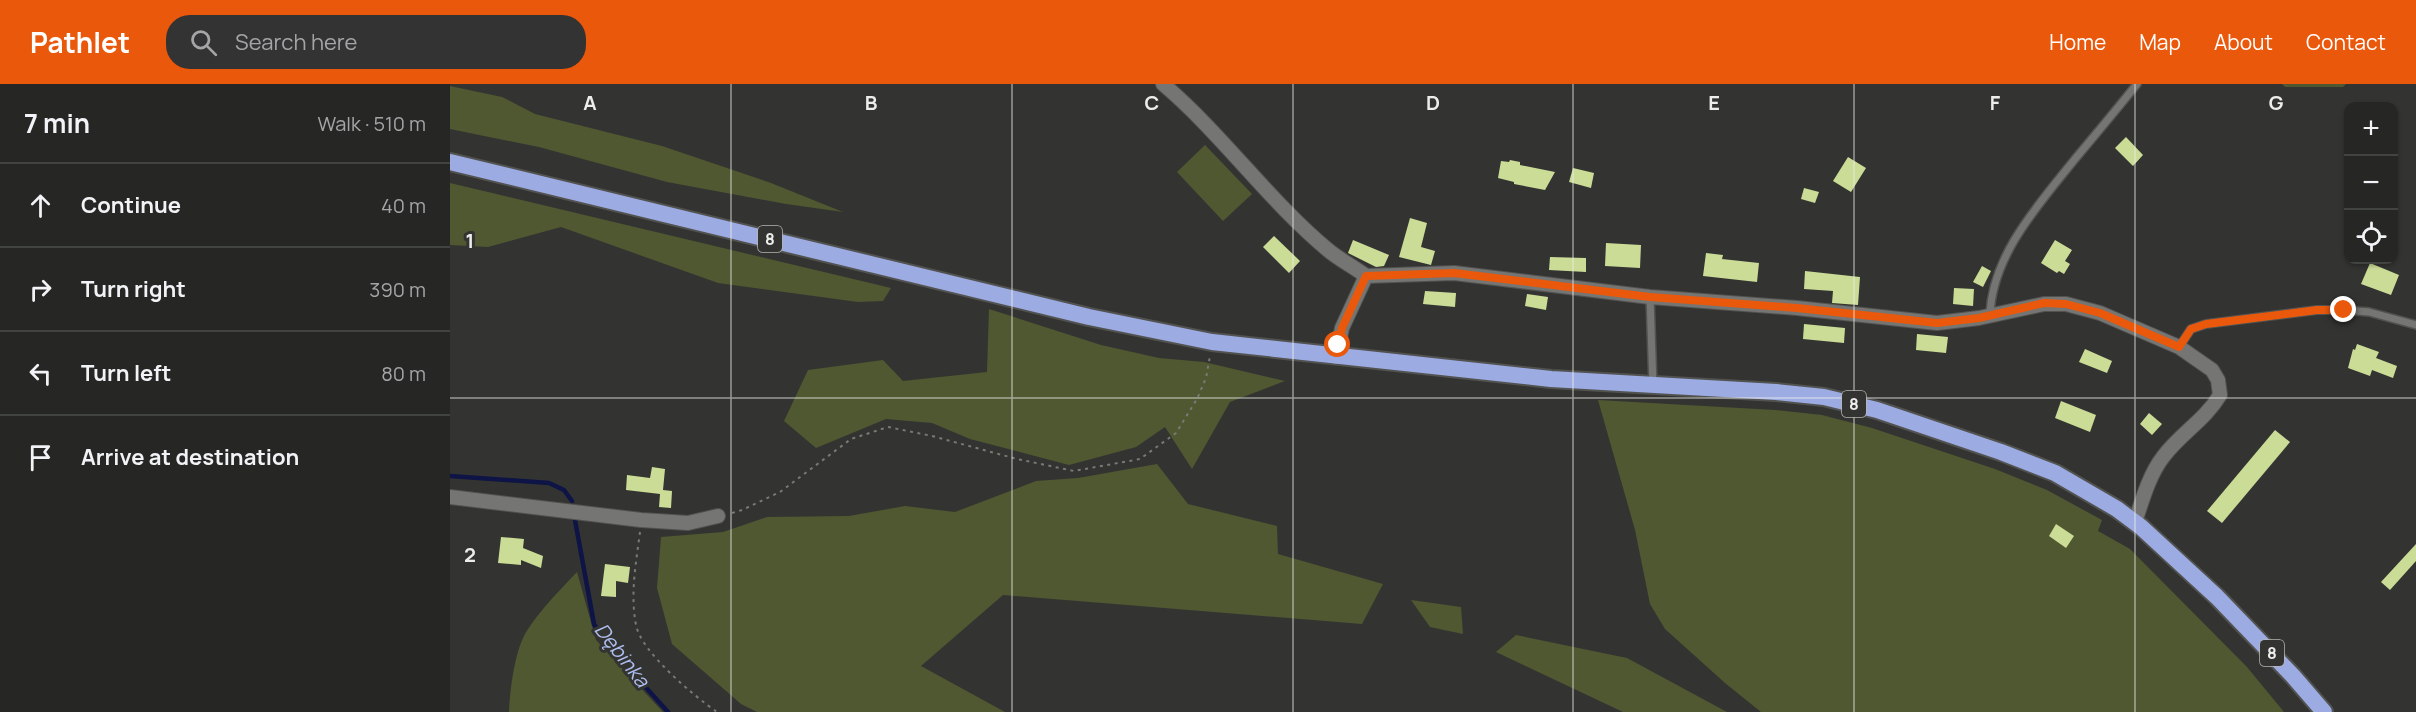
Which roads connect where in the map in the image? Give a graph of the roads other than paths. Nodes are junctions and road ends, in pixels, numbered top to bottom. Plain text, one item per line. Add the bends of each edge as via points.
1 (1162, 84) edge
2 (2137, 84) edge
3 (450, 162) edge
4 (1366, 276) junction
5 (1650, 297) junction
6 (1990, 315) junction
7 (2416, 325) edge
8 (2179, 347) junction
9 (1335, 357) junction
10 (1653, 386) junction
11 (450, 497) edge
12 (718, 516) road end
13 (2135, 522) junction
14 (2324, 712) edge

1 - 4 street via 1328,250
2 - 6 lane via 2031,214 1990,295
3 - 9 highway, 8 via 1089,318 1212,342
4 - 5 street via 1454,273
4 - 9 street via 1342,328
5 - 6 street via 1937,323
5 - 10 lane
6 - 8 street via 2044,303 2066,304 2100,313
7 - 8 lane via 2369,312 2317,310 2206,324 2191,329
8 - 13 street via 2212,370 2220,395 2206,415 2162,458
9 - 10 highway, 8
10 - 13 highway, 8 via 1824,397 1877,410 2055,473
11 - 12 street via 641,520 688,523
13 - 14 highway, 8 via 2217,597

